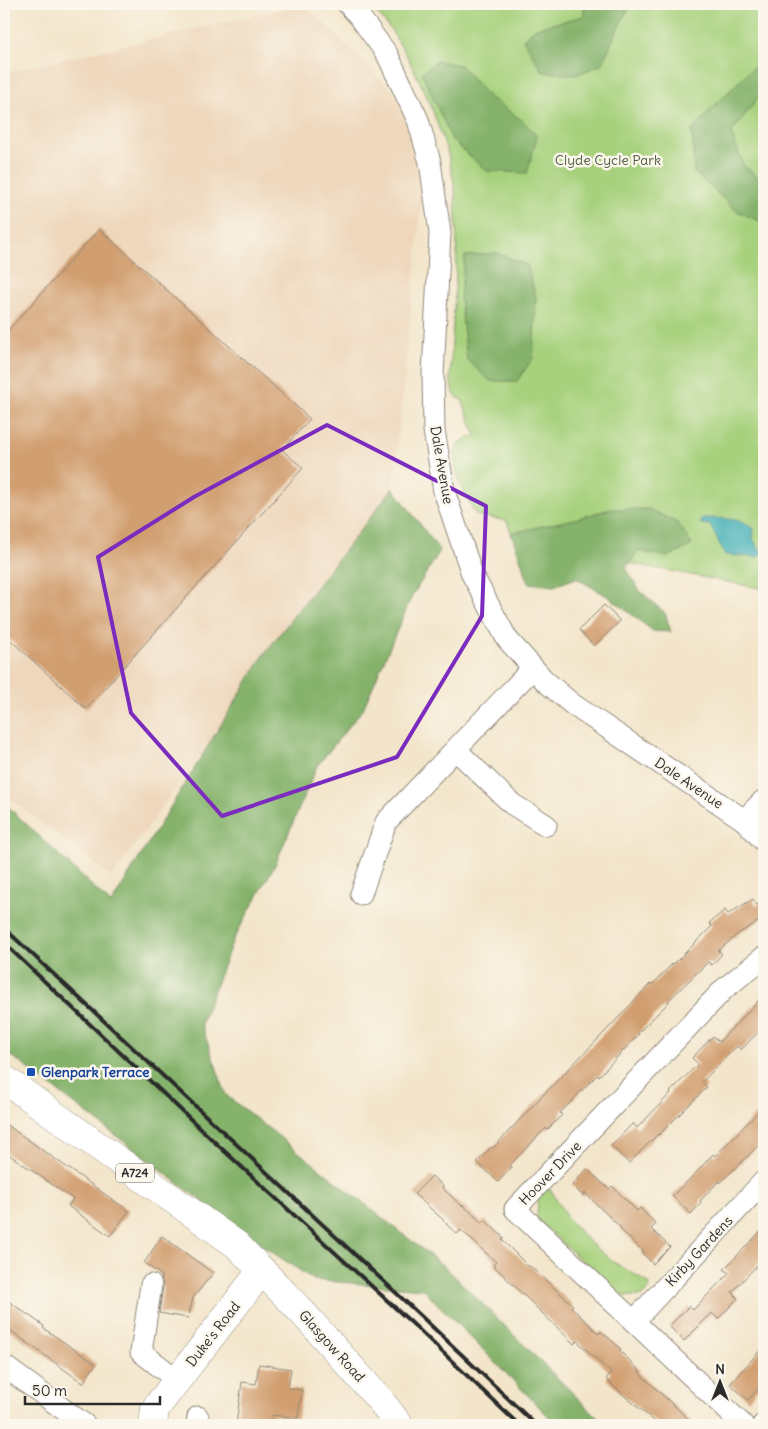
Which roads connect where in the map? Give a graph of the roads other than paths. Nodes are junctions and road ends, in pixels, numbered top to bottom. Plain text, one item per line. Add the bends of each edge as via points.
1 (348, 4) edge
2 (533, 668) junction
3 (456, 750) junction
4 (764, 800) edge
5 (744, 820) junction
6 (546, 825) dead end
7 (764, 841) edge
8 (361, 894) dead end
9 (764, 957) edge
10 (4, 1080) edge
11 (764, 1181) edge
12 (262, 1270) junction
13 (151, 1285) dead end
14 (634, 1321) junction
15 (4, 1366) edge
16 (177, 1380) junction
17 (85, 1425) edge
18 (153, 1425) edge
19 (399, 1425) edge
20 (743, 1425) edge

1 - 2 street, Dale Avenue via 387,54 418,120 430,162 440,233 433,374 434,430 444,491 472,574 507,639
2 - 3 street
2 - 5 street, Dale Avenue via 572,704
3 - 6 street via 512,804
3 - 8 street via 386,822
4 - 5 street
5 - 7 street, Dale Avenue
9 - 14 street, Hoover Drive via 724,989 515,1209
10 - 12 main road, A724 via 238,1245
11 - 14 street, Kirby Gardens
12 - 16 main road, Duke's Road
12 - 19 main road, Glasgow Road / A724
13 - 16 street via 141,1352
14 - 20 street, Hoover Drive
15 - 17 street
16 - 18 main road, Duke's Road via 155,1409

